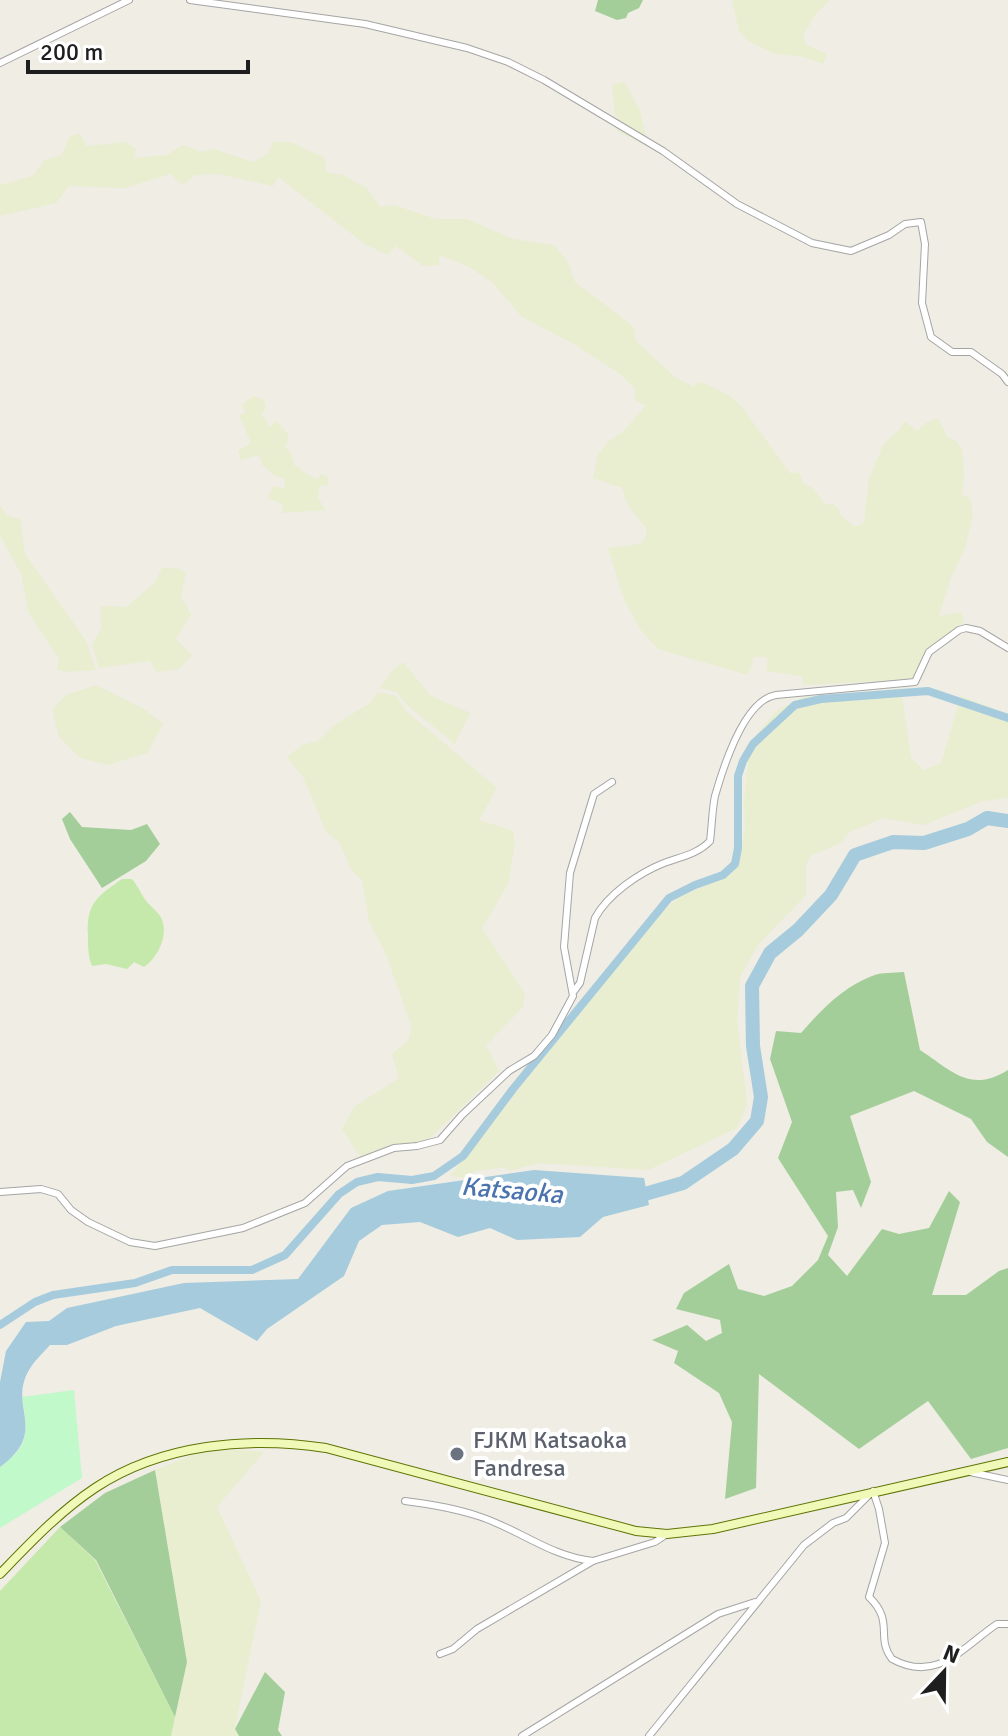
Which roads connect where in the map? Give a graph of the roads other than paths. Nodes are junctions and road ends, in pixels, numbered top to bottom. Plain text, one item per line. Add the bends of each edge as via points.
1 (129, 0) edge
2 (190, 0) edge
3 (0, 63) edge
4 (1008, 382) edge
5 (1008, 648) edge
6 (612, 782) dead end
7 (574, 991) junction
8 (0, 1192) edge
9 (1008, 1462) edge
10 (967, 1471) junction
11 (1008, 1480) edge
12 (873, 1491) junction
13 (405, 1501) dead end
14 (667, 1534) junction
15 (593, 1561) junction
16 (0, 1574) edge
17 (755, 1602) junction
18 (1008, 1624) edge
19 (440, 1654) dead end
20 (522, 1736) edge
21 (649, 1736) edge

1 - 3 street
2 - 4 street via 365,24 508,62 663,151 737,204 812,243 851,251 905,224 921,222 922,303 931,337 952,352 971,352
5 - 7 street via 966,628 929,652 915,682 768,696 760,702 737,734 715,797 710,841 619,890 595,918
6 - 7 street via 594,794 570,873 564,947
7 - 8 street via 552,1035 534,1056 509,1071 440,1140 394,1148 347,1166 305,1203 243,1228 155,1246 130,1242 71,1210 58,1194 41,1189
9 - 10 main road
10 - 11 street
10 - 12 main road
12 - 14 main road via 728,1526
12 - 17 street via 846,1518 804,1545
12 - 18 street via 885,1543 869,1597 884,1614 892,1659 926,1667 944,1663 997,1624
13 - 15 street via 479,1516 565,1555
14 - 15 street
14 - 16 main road via 636,1531 326,1448 257,1442 171,1455 124,1472 72,1505
15 - 19 street
17 - 20 street via 718,1614
17 - 21 street

